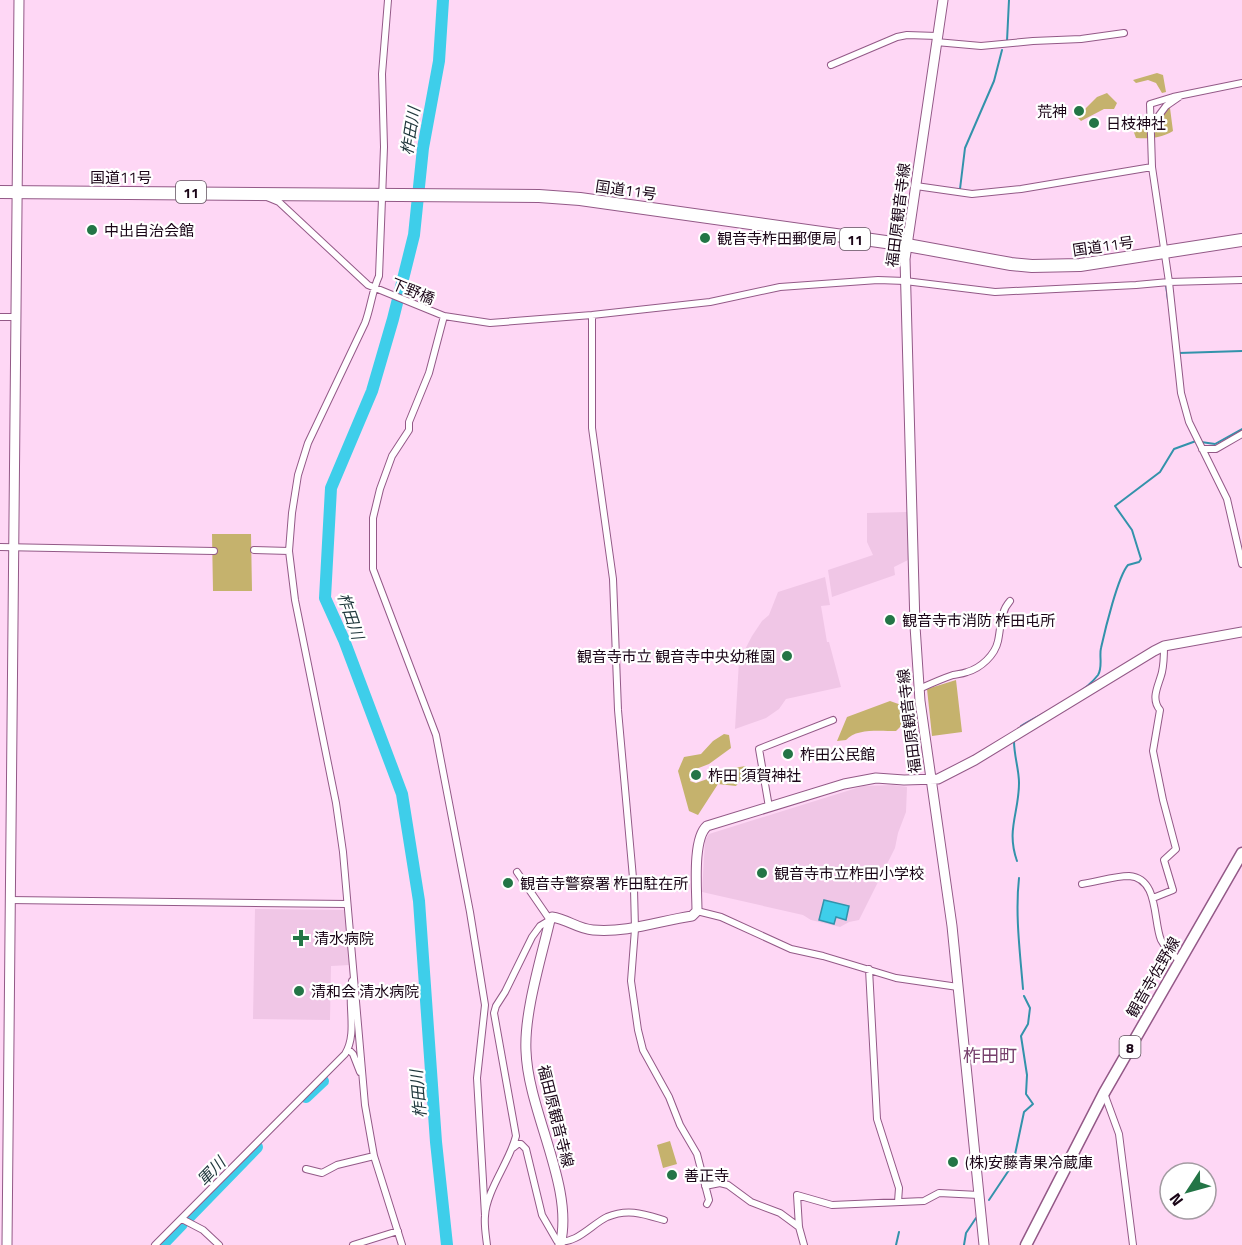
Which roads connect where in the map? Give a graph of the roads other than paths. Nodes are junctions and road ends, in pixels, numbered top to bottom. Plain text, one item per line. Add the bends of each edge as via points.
1 (19, 0) edge
2 (388, 0) edge
3 (943, 0) edge
4 (1124, 33) dead end
5 (937, 39) junction
6 (831, 64) dead end
7 (1242, 84) edge
8 (1181, 96) junction
9 (1151, 127) junction
10 (1152, 167) junction
11 (916, 186) junction
12 (0, 192) edge
13 (17, 192) junction
14 (257, 193) junction
15 (382, 195) junction
16 (1242, 240) edge
17 (907, 245) junction
18 (1165, 252) junction
19 (1242, 278) edge
20 (905, 281) junction
21 (1169, 282) junction
22 (374, 288) junction
23 (592, 315) junction
24 (0, 316) edge
25 (444, 316) junction
26 (16, 317) junction
27 (1242, 434) edge
28 (1202, 448) junction
29 (0, 547) edge
30 (14, 548) junction
31 (254, 550) dead end
32 (214, 551) dead end
33 (289, 551) junction
34 (1242, 564) edge
35 (1010, 601) dead end
36 (1242, 632) edge
37 (1164, 646) junction
38 (919, 689) junction
39 (833, 720) dead end
40 (931, 780) junction
41 (769, 807) junction
42 (1242, 853) edge
43 (517, 872) dead end
44 (1082, 884) dead end
45 (1153, 897) junction
46 (9, 900) junction
47 (347, 904) junction
48 (697, 911) junction
49 (550, 920) junction
50 (635, 928) junction
51 (1180, 961) junction
52 (869, 969) junction
53 (354, 975) junction
54 (958, 987) junction
55 (485, 1005) junction
56 (496, 1006) junction
57 (348, 1049) junction
58 (362, 1076) junction
59 (1104, 1093) junction
60 (513, 1148) junction
61 (374, 1156) junction
62 (306, 1169) dead end
63 (705, 1186) junction
64 (979, 1195) junction
65 (898, 1202) junction
66 (707, 1204) dead end
67 (485, 1215) junction
68 (182, 1219) junction
69 (664, 1220) dead end
70 (799, 1227) junction
71 (398, 1231) junction
72 (561, 1244) edge
73 (7, 1245) edge
74 (155, 1245) edge
75 (219, 1245) edge
76 (353, 1245) edge
77 (402, 1245) edge
78 (487, 1245) edge
79 (804, 1245) edge
80 (984, 1245) edge
81 (1026, 1245) edge
82 (1133, 1245) edge

1 - 13 main road
2 - 15 street via 382,74
3 - 5 main road, 福田原観音寺線
4 - 5 street via 981,46
5 - 6 street via 907,35
5 - 11 main road, 福田原観音寺線
7 - 8 street
8 - 9 street via 1166,106
8 - 9 street via 1150,104
9 - 10 street
10 - 11 street via 972,194
10 - 18 street
11 - 17 main road, 福田原観音寺線
12 - 13 highway, 国道11号 / 11
13 - 14 highway, 国道11号 / 11
13 - 26 main road
14 - 15 highway, 国道11号 / 11
14 - 22 street, 下野橋 via 279,202
15 - 17 highway, 国道11号 / 11 via 580,199
15 - 22 street via 379,276
16 - 18 highway, 国道11号 / 11
17 - 18 highway, 国道11号 / 11 via 1032,266 1080,265
17 - 20 main road, 福田原観音寺線
18 - 21 street
19 - 21 street, 下野橋
20 - 21 street, 下野橋 via 995,292
20 - 23 street, 下野橋 via 780,287 710,302
20 - 38 main road, 福田原観音寺線
21 - 28 street via 1182,393 1189,422
22 - 25 street, 下野橋
22 - 33 street via 365,323 308,443 298,475
23 - 25 street, 下野橋 via 490,323
23 - 50 street via 592,428 613,579 618,711
24 - 26 street
25 - 55 street via 409,430 392,456 380,489 373,518 372,569 436,735
26 - 30 main road
27 - 28 street via 1216,449
28 - 34 street via 1227,499
29 - 30 street
30 - 32 street
30 - 46 main road
31 - 33 street
33 - 47 street via 295,600 336,803
35 - 38 street via 1002,614 993,654 967,672
36 - 37 main road
37 - 40 main road via 975,760
37 - 45 street via 1163,669 1155,695 1160,710 1153,751 1176,849 1164,860 1173,890
38 - 40 main road, 福田原観音寺線
39 - 41 street via 759,749
40 - 41 main road, 福田原観音寺線 via 876,778
40 - 54 main road
41 - 48 main road, 福田原観音寺線 via 713,823 703,830 698,850
42 - 51 main road, 観音寺佐野線 / 8
43 - 49 street
44 - 45 street via 1130,876 1147,886
45 - 51 street via 1161,939
46 - 47 street
46 - 73 main road
47 - 53 street
48 - 50 main road via 692,916
48 - 52 street via 721,917 791,949
49 - 50 main road via 555,917 581,929
49 - 56 street via 532,937
49 - 72 main road, 福田原観音寺線 via 529,1016 526,1052 532,1092 563,1206
50 - 63 street via 631,981 638,1030 644,1050 697,1154
51 - 59 main road, 観音寺佐野線 / 8
52 - 54 street via 907,980
52 - 65 street via 877,1119 898,1188
53 - 57 street
53 - 58 street
54 - 64 main road
55 - 56 street
55 - 67 street via 477,1077
56 - 60 street via 516,1136
57 - 58 street
57 - 68 street
58 - 61 street
59 - 81 main road, 観音寺佐野線 / 8
59 - 82 street via 1119,1134
60 - 67 street
60 - 72 street via 521,1144 526,1149 543,1215
61 - 62 street via 322,1173
61 - 71 street
63 - 66 street
63 - 70 street via 728,1185
64 - 65 street via 939,1193 924,1201
64 - 80 main road
65 - 70 street via 832,1205 797,1195
67 - 78 street
68 - 74 street
68 - 75 street via 203,1230
69 - 72 street via 640,1212 608,1217
70 - 79 street
71 - 76 street
71 - 77 street

